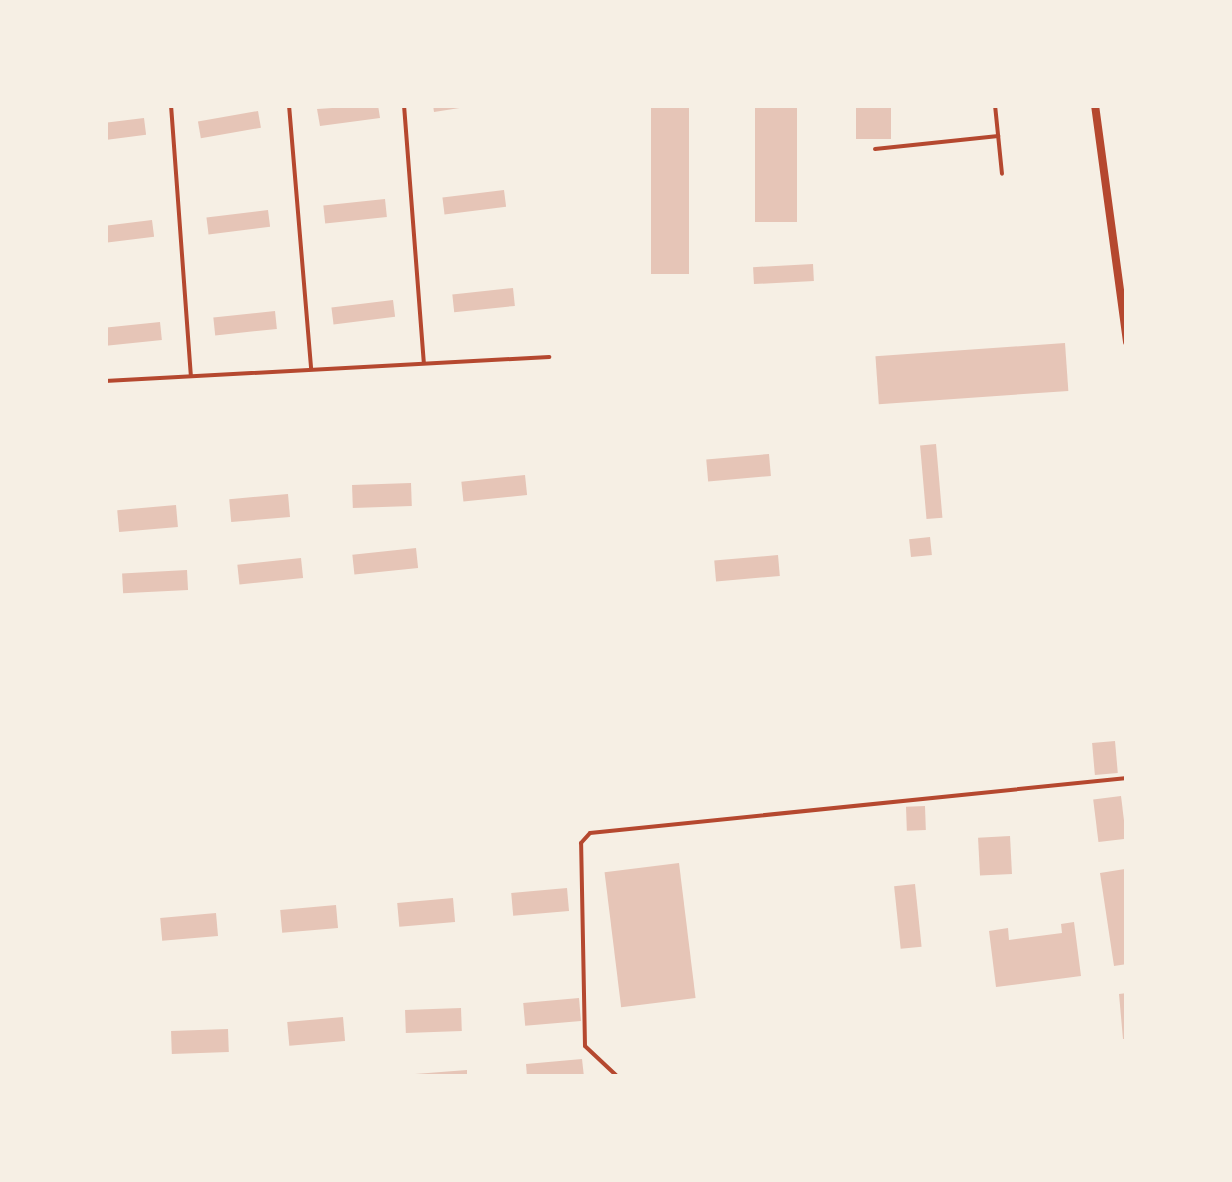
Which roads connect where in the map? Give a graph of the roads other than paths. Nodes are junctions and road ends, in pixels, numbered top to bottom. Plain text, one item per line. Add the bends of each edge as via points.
1 (171, 105) edge
2 (289, 105) edge
3 (404, 105) edge
4 (995, 105) edge
5 (1095, 105) edge
6 (998, 136) junction
7 (875, 149) dead end
8 (1002, 174) dead end
9 (1127, 342) edge
10 (549, 357) dead end
11 (424, 362) junction
12 (311, 368) junction
13 (191, 375) junction
14 (105, 381) edge
15 (1127, 778) edge
16 (618, 1077) edge

1 - 13 lane
2 - 12 lane
3 - 11 lane
4 - 6 lane
5 - 9 street
6 - 7 lane
6 - 8 lane
10 - 11 lane
11 - 12 lane
12 - 13 lane
13 - 14 lane
15 - 16 lane via 590,833 582,843 586,1046

